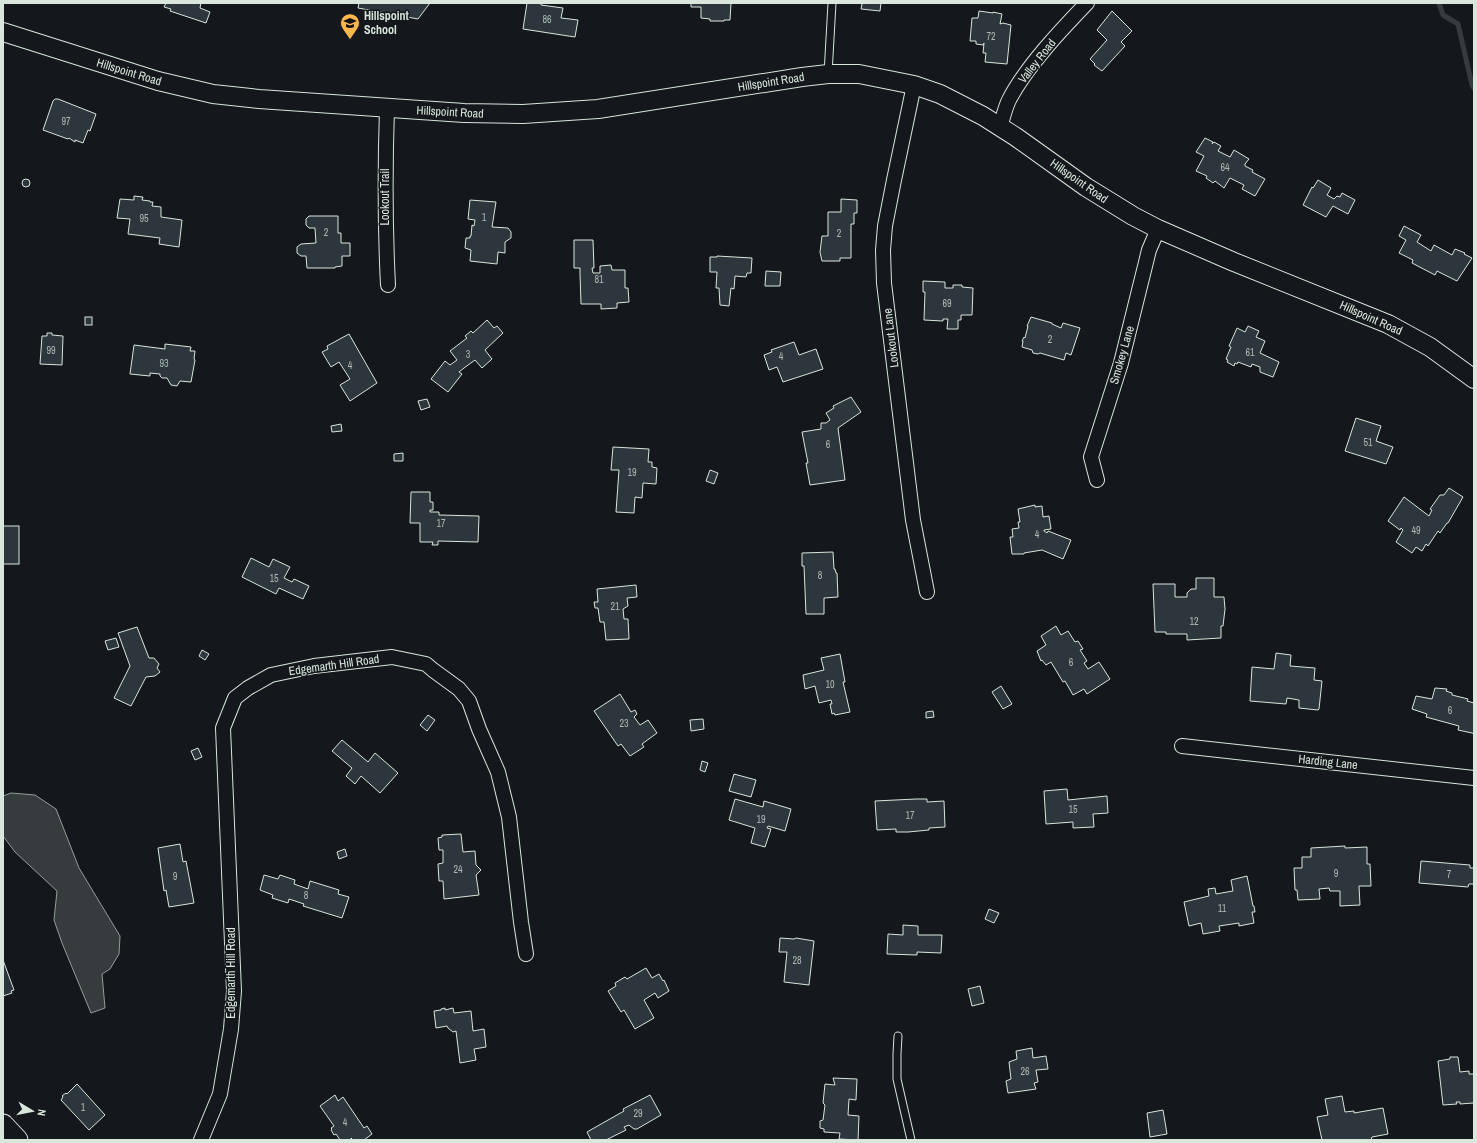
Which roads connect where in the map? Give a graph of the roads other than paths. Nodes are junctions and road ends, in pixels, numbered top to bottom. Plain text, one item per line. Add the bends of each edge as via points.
1 (832, 3) edge
2 (1087, 3) edge
3 (3, 32) edge
4 (828, 74) junction
5 (914, 85) junction
6 (387, 108) junction
7 (1000, 127) junction
8 (1158, 230) junction
9 (388, 285) dead end
10 (1474, 379) edge
11 (1097, 480) dead end
12 (927, 592) dead end
13 (1182, 746) dead end
14 (1474, 778) edge
15 (526, 954) dead end
16 (898, 1036) dead end
17 (3, 1125) edge
18 (17, 1140) edge
19 (201, 1140) edge
20 (911, 1140) edge

1 - 4 lane
2 - 7 street, Valley Road via 1061,30 1018,86 1009,101
3 - 6 street, Hillspoint Road via 145,78 205,92 245,98
4 - 5 street, Hillspoint Road via 859,74
4 - 6 street, Hillspoint Road via 598,109 495,114
5 - 7 street, Hillspoint Road via 959,102
5 - 12 street, Lookout Lane via 885,226 883,250 884,283 913,520
6 - 9 street, Lookout Trail via 385,233
7 - 8 street, Hillspoint Road via 1114,205
8 - 10 street, Hillspoint Road via 1388,324 1430,347
8 - 11 street, Smokey Lane via 1149,250 1121,362 1091,457
13 - 14 street, Harding Lane
15 - 19 street, Edgemarth Hill Road via 509,818 502,787 469,701 459,689 426,664 392,657 314,666 271,675 248,688 235,698 223,728 234,991 231,1029 220,1094
16 - 20 lane via 897,1079
17 - 18 main road

